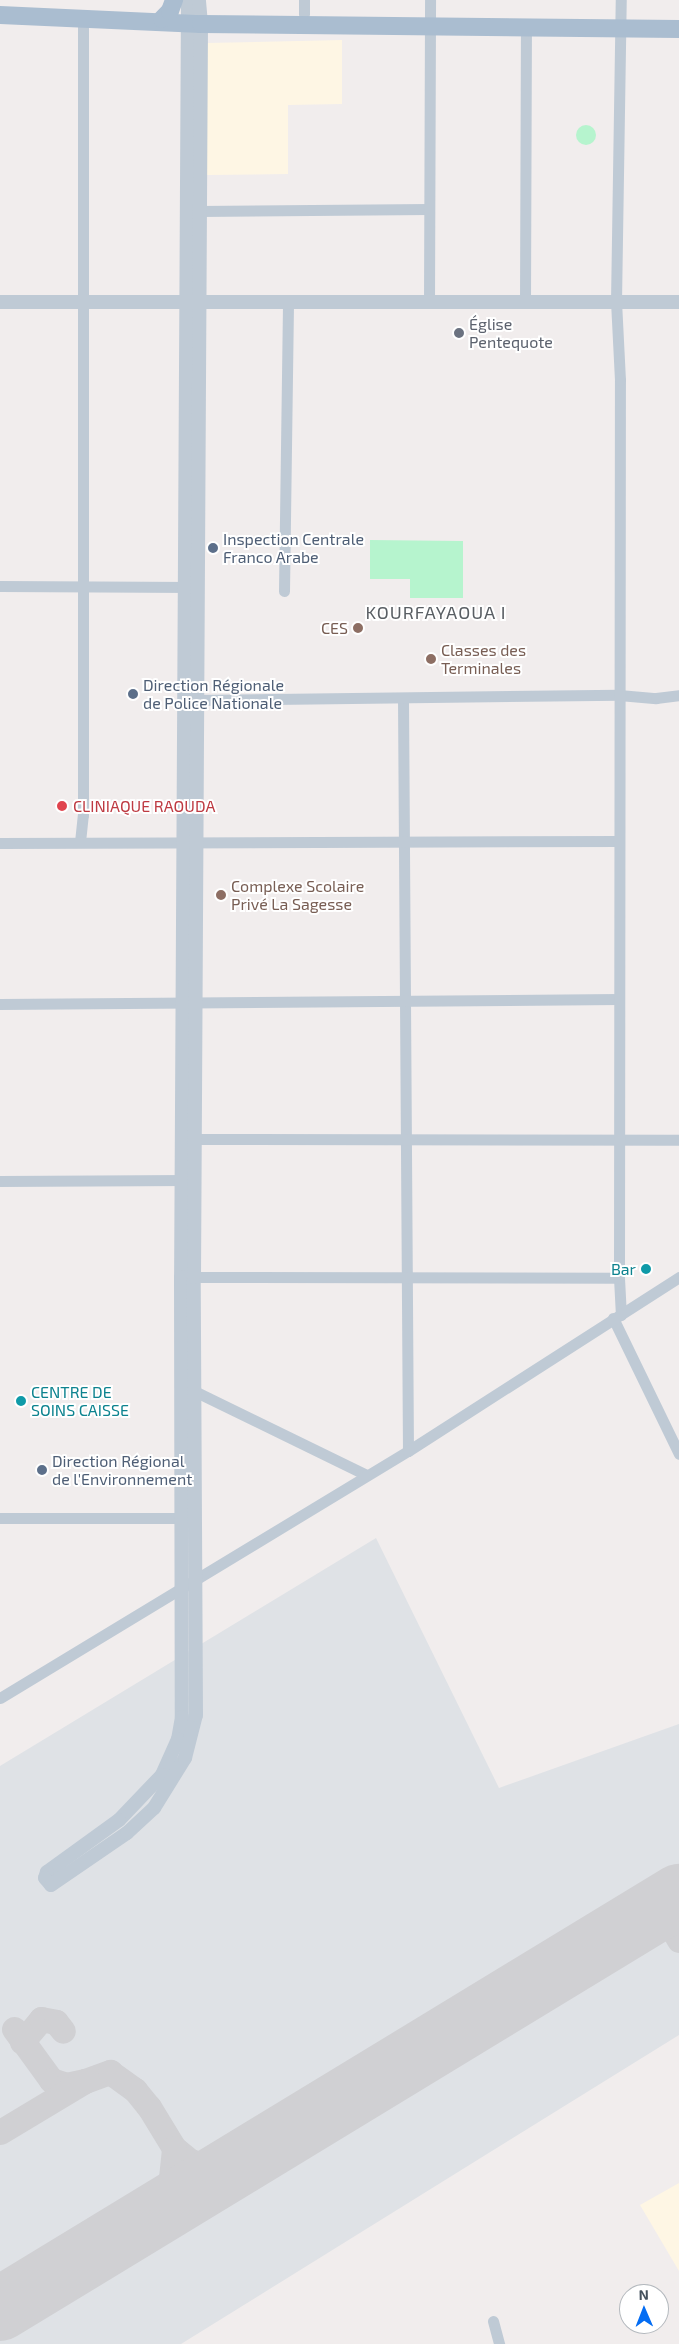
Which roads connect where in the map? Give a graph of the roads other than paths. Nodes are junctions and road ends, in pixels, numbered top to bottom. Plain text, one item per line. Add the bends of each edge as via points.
1 (174, 0) edge
2 (622, 0) edge
3 (304, 7) edge
4 (194, 13) edge
5 (0, 15) edge
6 (430, 15) edge
7 (83, 18) junction
8 (679, 18) edge
9 (155, 19) junction
10 (621, 24) junction
11 (526, 29) junction
12 (679, 29) edge
13 (429, 209) junction
14 (199, 211) junction
15 (0, 302) edge
16 (82, 302) junction
17 (193, 302) junction
18 (288, 302) junction
19 (428, 302) junction
20 (526, 302) junction
21 (616, 302) junction
22 (679, 302) edge
23 (0, 586) edge
24 (81, 587) junction
25 (192, 587) junction
26 (284, 591) dead end
27 (618, 695) junction
28 (679, 695) edge
29 (403, 699) junction
30 (192, 700) junction
31 (619, 841) junction
32 (80, 842) junction
33 (191, 842) junction
34 (406, 842) junction
35 (0, 843) edge
36 (619, 999) junction
37 (190, 1001) junction
38 (406, 1001) junction
39 (0, 1004) edge
40 (190, 1139) junction
41 (407, 1139) junction
42 (619, 1140) junction
43 (679, 1140) edge
44 (189, 1180) junction
45 (0, 1181) edge
46 (408, 1276) junction
47 (188, 1277) junction
48 (679, 1277) edge
49 (619, 1278) junction
50 (617, 1316) junction
51 (182, 1385) junction
52 (196, 1393) junction
53 (408, 1451) junction
54 (679, 1454) edge
55 (366, 1475) junction
56 (0, 1518) edge
57 (188, 1518) junction
58 (196, 1580) junction
59 (182, 1588) junction
60 (0, 1698) edge
61 (493, 2321) dead end
62 (499, 2344) edge

1 - 9 main road via 170,11
2 - 10 street
3 - 4 main road
3 - 6 main road
4 - 6 main road
4 - 9 main road
4 - 14 street
4 - 17 street
5 - 7 main road
6 - 10 main road
6 - 11 main road
6 - 13 street
7 - 9 main road
7 - 16 street
8 - 10 main road
10 - 11 main road
10 - 12 main road
10 - 21 street
11 - 20 street
13 - 14 street
13 - 19 street
14 - 17 street
15 - 16 street
16 - 17 street
16 - 24 street
17 - 18 street
17 - 25 street
18 - 19 street
18 - 26 street
19 - 20 street
20 - 21 street
21 - 22 street
21 - 27 street via 620,380
23 - 24 street
24 - 25 street
24 - 32 street via 83,815
25 - 30 street
27 - 28 street via 656,698
27 - 29 street
27 - 31 street
29 - 30 street
29 - 34 street
30 - 33 street
31 - 34 street
31 - 36 street
32 - 33 street
32 - 35 street
33 - 34 street
33 - 37 street
34 - 38 street
36 - 38 street
36 - 42 street
37 - 38 street
37 - 39 street
37 - 40 street
38 - 41 street
40 - 41 street
40 - 44 street
41 - 42 street
41 - 46 street
42 - 43 street
42 - 49 street
44 - 45 street
44 - 47 street
46 - 47 street
46 - 49 street
46 - 53 street
47 - 51 street
47 - 52 street
48 - 50 street
49 - 50 street
50 - 53 street
50 - 54 street
51 - 52 street
51 - 57 street
52 - 55 street
52 - 57 street
53 - 55 street
55 - 58 street
56 - 57 street
57 - 58 street
57 - 59 street
58 - 59 street
58 - 59 street via 196,1716 185,1758 154,1808 127,1833 55,1885 48,1884 47,1872 141,1800 172,1757 182,1717
59 - 60 street
61 - 62 street

